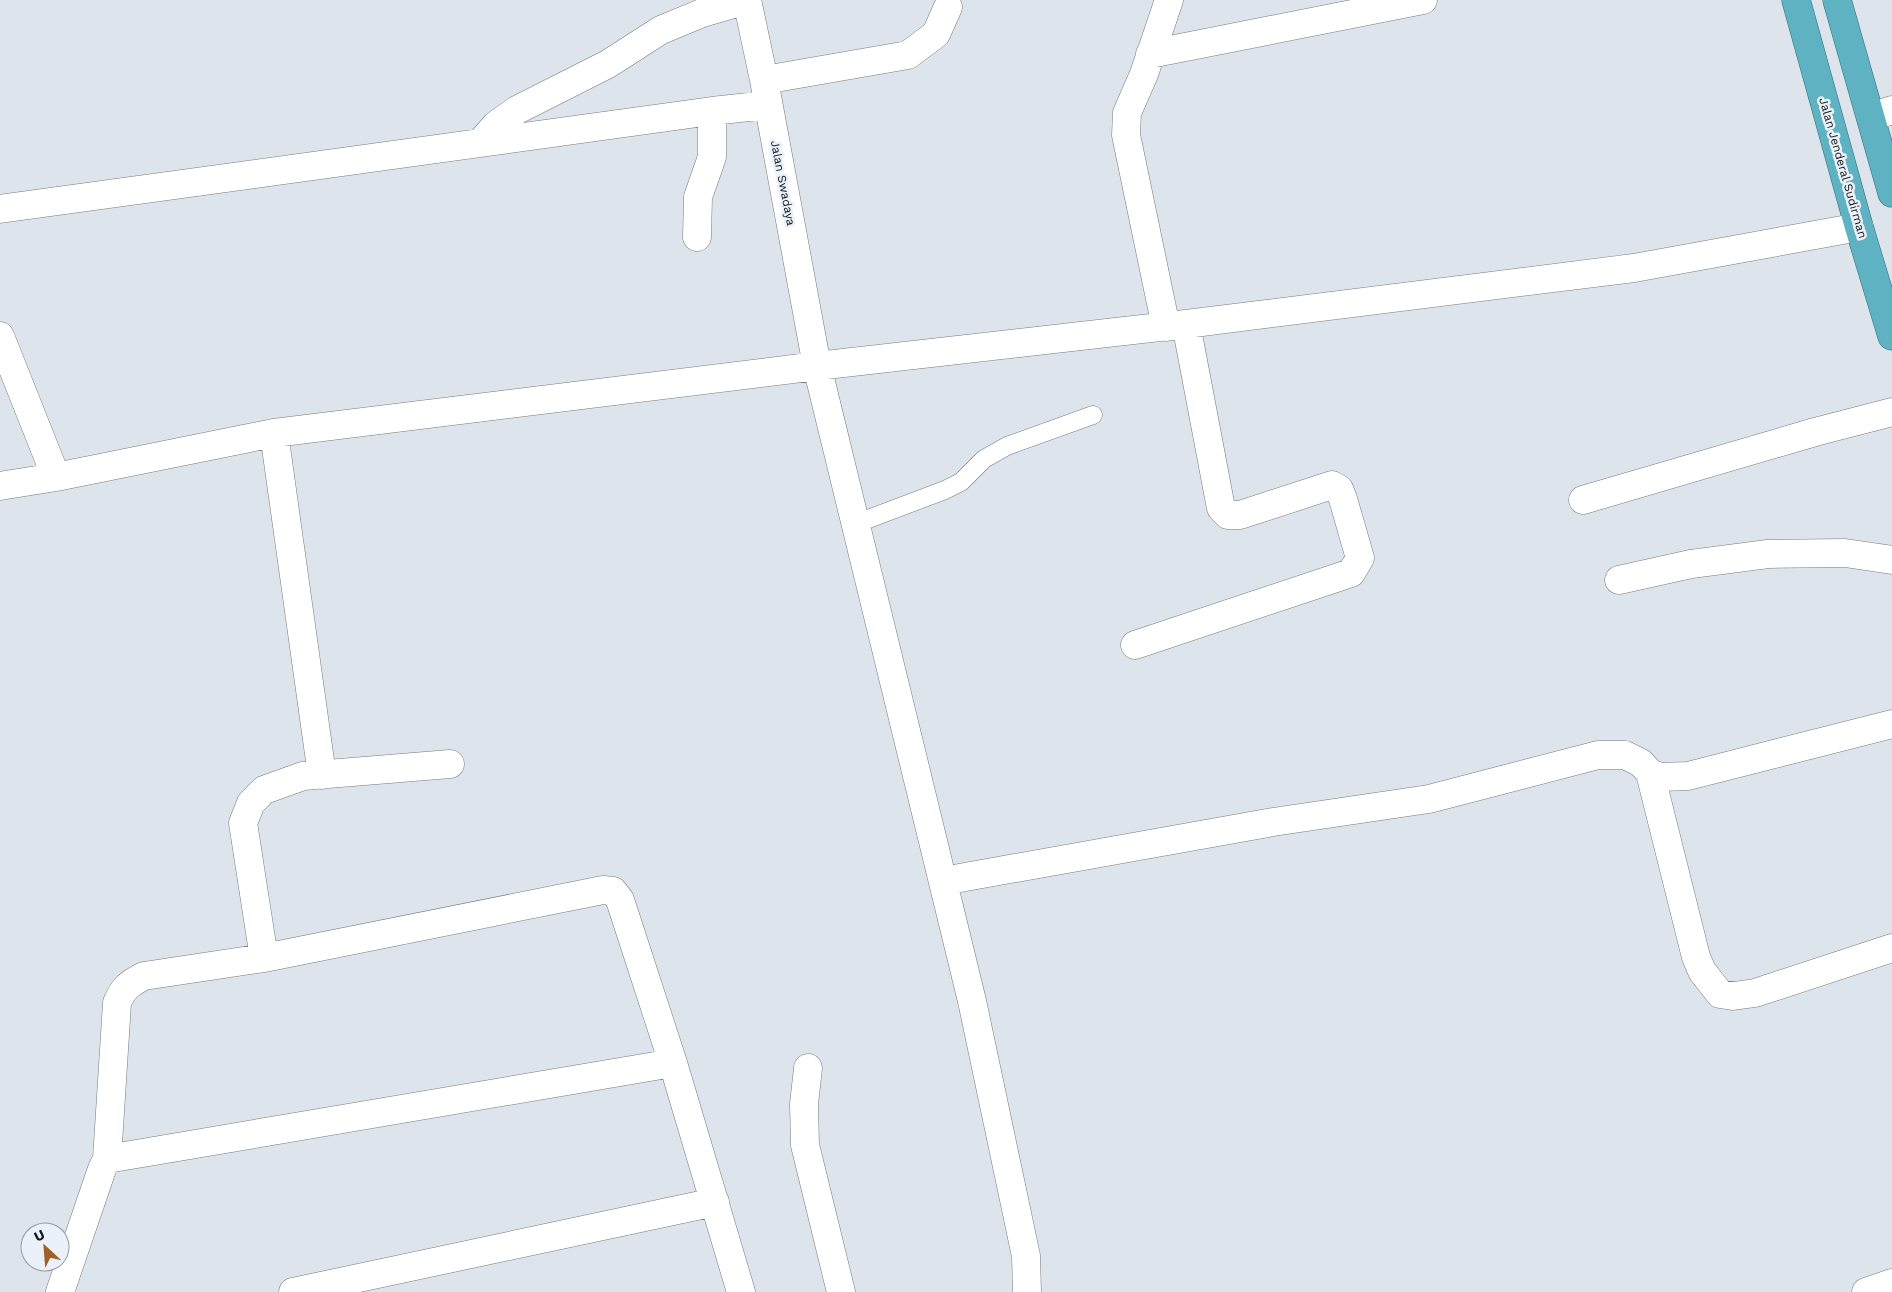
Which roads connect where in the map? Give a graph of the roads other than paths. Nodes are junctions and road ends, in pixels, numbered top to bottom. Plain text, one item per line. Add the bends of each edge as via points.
1 (747, 0) edge
2 (1169, 0) edge
3 (1423, 0) edge
4 (1796, 0) edge
5 (1837, 0) edge
6 (948, 7) dead end
7 (1150, 54) junction
8 (766, 93) junction
9 (712, 111) junction
10 (1881, 113) edge
11 (480, 143) junction
12 (1892, 193) edge
13 (0, 209) edge
14 (1859, 227) junction
15 (696, 237) dead end
16 (1176, 325) junction
17 (0, 336) edge
18 (1892, 336) edge
19 (817, 366) junction
20 (1892, 412) edge
21 (1093, 415) dead end
22 (274, 433) junction
23 (56, 477) junction
24 (0, 486) edge
25 (1583, 500) dead end
26 (855, 524) junction
27 (1892, 560) edge
28 (1619, 580) dead end
29 (1135, 645) dead end
30 (1892, 724) edge
31 (450, 764) dead end
32 (1650, 772) junction
33 (322, 774) junction
34 (943, 881) junction
35 (1892, 948) edge
36 (264, 958) junction
37 (673, 1063) junction
38 (808, 1068) dead end
39 (107, 1159) junction
40 (715, 1202) junction
41 (1892, 1283) edge
42 (60, 1292) edge
43 (293, 1292) edge
44 (741, 1292) edge
45 (841, 1292) edge
46 (1027, 1292) edge
47 (1866, 1292) edge

1 - 8 street, Jalan Swadaya
1 - 11 street via 702,13 661,30 608,64 517,110 496,125
2 - 7 street
3 - 7 street
4 - 14 highway, Jalan Jenderal Sudirman
5 - 10 highway
6 - 8 street via 936,34 908,55
7 - 16 street via 1127,113 1126,135
8 - 9 street
8 - 19 street, Jalan Swadaya
9 - 11 street
9 - 15 street via 712,157 698,197
10 - 12 highway
11 - 13 street
14 - 16 street via 1634,268
14 - 18 highway, Jalan Jenderal Sudirman
16 - 19 street
16 - 29 street via 1220,508 1228,515 1240,516 1332,485 1339,489 1343,499 1360,558 1351,573
17 - 23 street
19 - 22 street
19 - 26 street, Jalan Swadaya
20 - 25 street
21 - 26 lane via 1007,446 984,459 961,482
22 - 23 street
22 - 33 street
23 - 24 street
26 - 34 street, Jalan Swadaya
27 - 28 street via 1845,553 1768,554 1691,564
30 - 32 street via 1688,776 1660,777
31 - 33 street
32 - 34 street via 1641,762 1625,755 1598,755 1429,799 1244,827
32 - 35 street via 1696,957 1702,972 1720,994 1755,993
33 - 36 street via 303,776 264,790 251,803 243,823
34 - 46 street, Jalan Swadaya via 1026,1256
36 - 37 street via 603,890 613,891 620,900
36 - 39 street via 144,976 129,983 117,1003
37 - 39 street
37 - 40 street
38 - 45 street via 804,1104 805,1145
39 - 42 street
40 - 43 street
40 - 44 street
41 - 47 street

